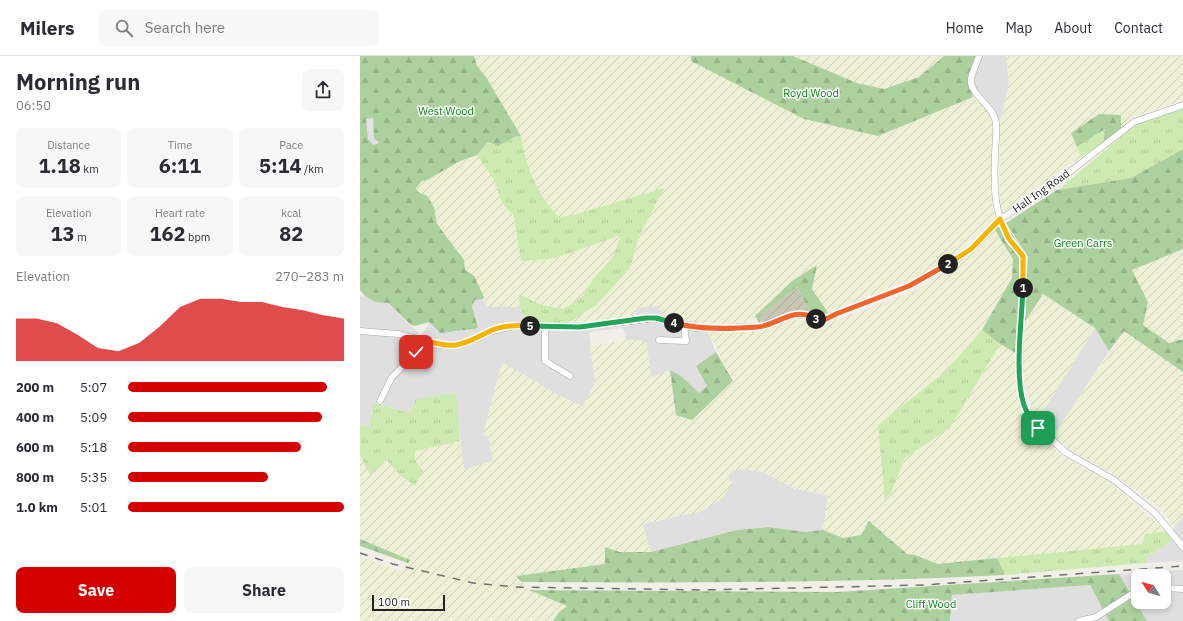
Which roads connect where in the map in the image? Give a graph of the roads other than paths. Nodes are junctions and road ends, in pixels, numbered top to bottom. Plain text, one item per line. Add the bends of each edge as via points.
1 (979, 56) edge
2 (1183, 105) edge
3 (1000, 219) junction
4 (684, 326) junction
5 (545, 327) junction
6 (360, 331) edge
7 (420, 338) junction
8 (659, 340) dead end
9 (570, 376) dead end
10 (380, 401) dead end
11 (1183, 547) edge
12 (1171, 588) edge
13 (1183, 588) edge
14 (1131, 595) edge
15 (1080, 621) edge

1 - 3 street via 971,81 973,89 988,105 996,124 994,168 996,207
2 - 3 street, Hall Ing Road via 1134,122 1041,194
3 - 4 street, Hall Ing Road via 971,249 956,260 913,284 822,321 819,322 809,315 786,316 760,327
3 - 11 street via 1009,239 1023,256 1019,374 1023,404 1030,419 1066,452 1114,480 1155,513
4 - 5 street, Hall Ing Road via 651,318 580,327
4 - 8 street via 686,341
5 - 7 street, Hall Ing Road via 519,325 488,332 457,345 439,345
5 - 9 street via 545,361
6 - 7 street, Hall Ing Road via 379,331
7 - 10 street via 416,352 392,377
12 - 13 street
14 - 15 street via 1096,618

